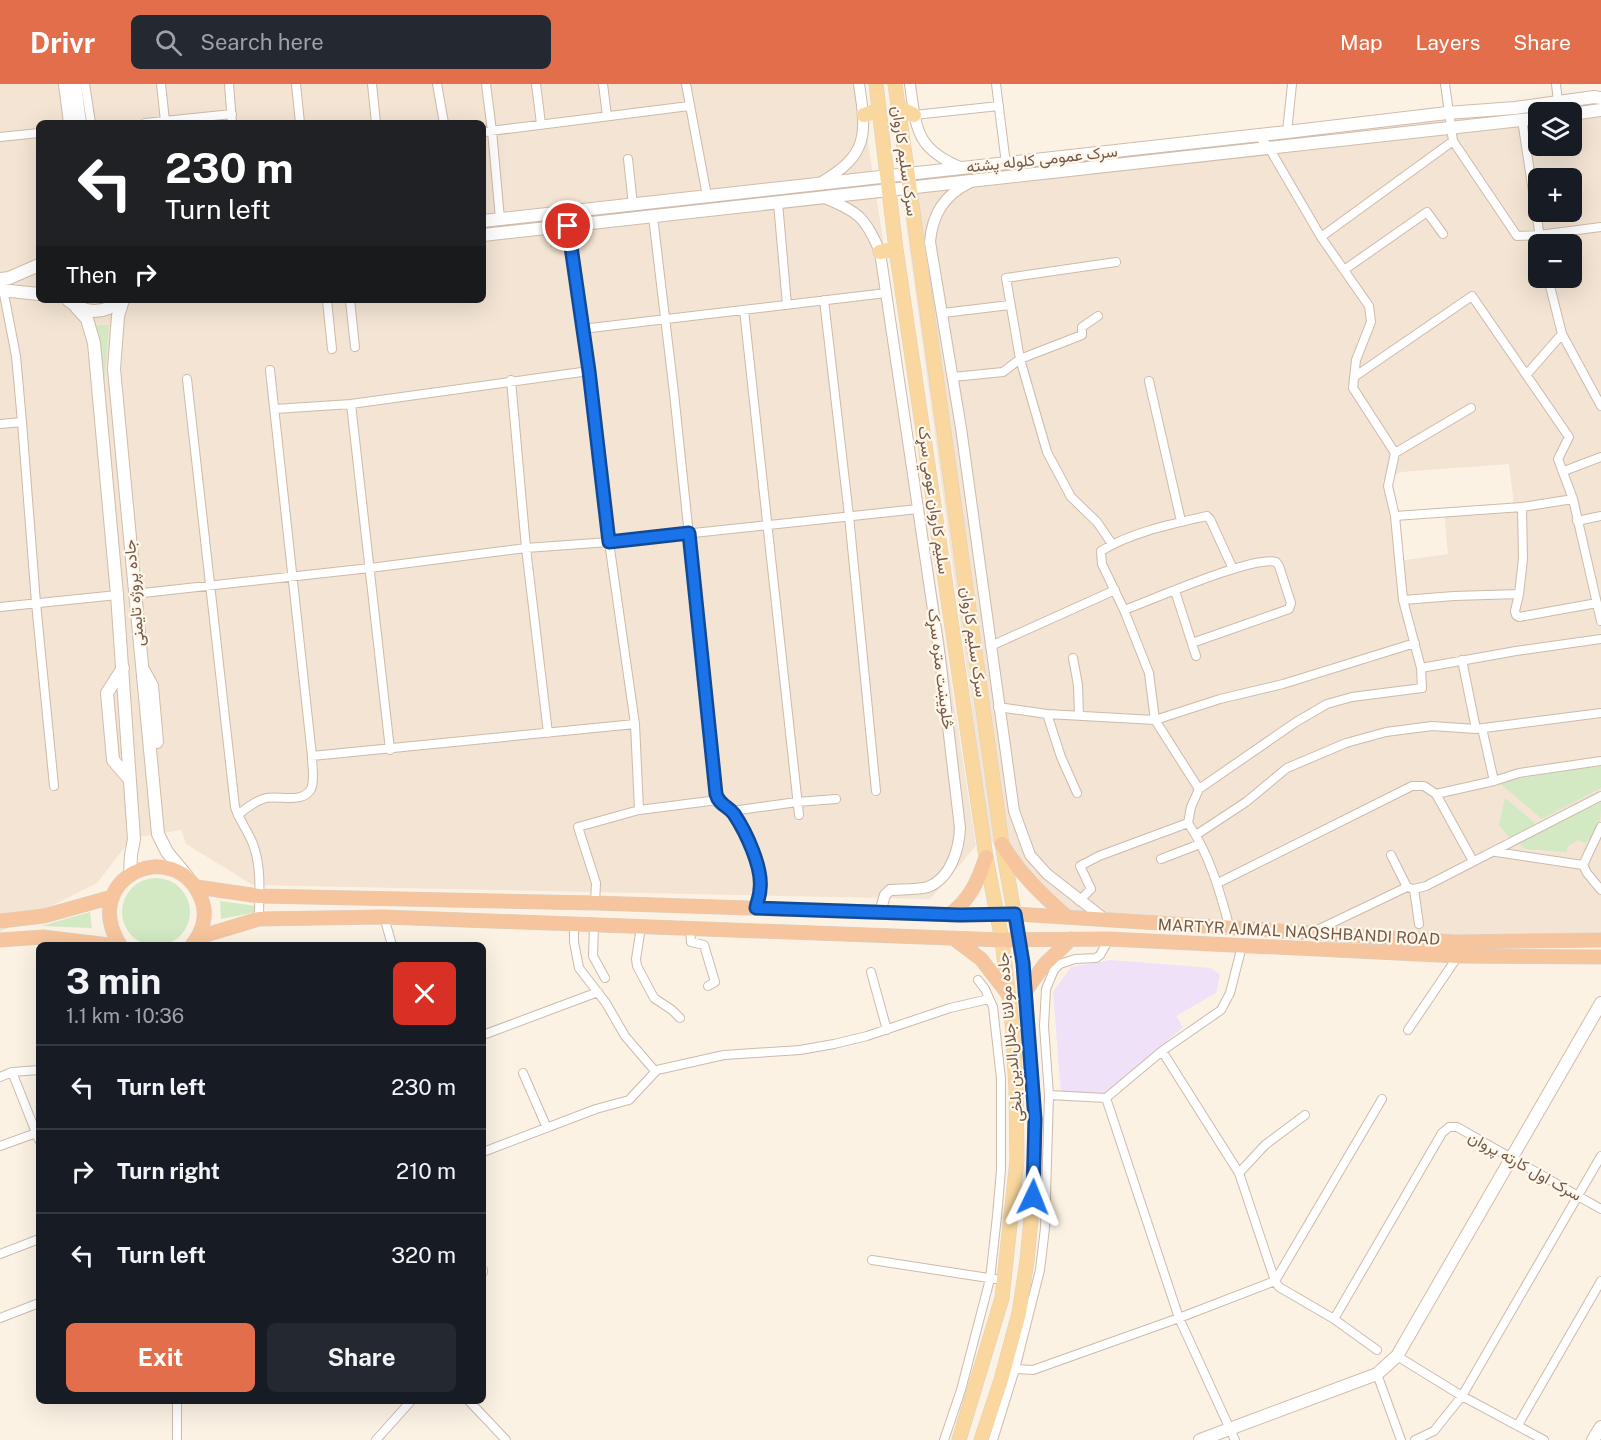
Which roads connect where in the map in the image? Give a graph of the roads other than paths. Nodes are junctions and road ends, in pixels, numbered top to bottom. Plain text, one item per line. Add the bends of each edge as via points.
1 (59, 84) edge
2 (65, 84) edge
3 (75, 84) edge
4 (85, 84) edge
5 (162, 84) edge
6 (229, 84) edge
7 (296, 84) edge
8 (372, 84) edge
9 (437, 84) edge
10 (486, 84) edge
11 (536, 84) edge
12 (603, 84) edge
13 (686, 84) edge
14 (859, 84) edge
15 (876, 84) edge
16 (895, 84) edge
17 (910, 84) edge
18 (996, 84) edge
19 (1292, 84) edge
20 (1444, 84) edge
21 (1556, 84) edge
22 (1601, 98) edge
23 (1558, 102) joint
24 (689, 106) junction
25 (898, 106) junction
26 (999, 106) junction
27 (1528, 106) edge
28 (879, 110) junction
29 (1601, 110) edge
30 (1448, 113) junction
31 (1582, 113) edge
32 (864, 115) junction
33 (914, 115) junction
34 (607, 116) junction
35 (232, 119) edge
36 (1528, 119) edge
37 (64, 120) edge
38 (82, 120) edge
39 (82, 120) edge
40 (82, 120) edge
41 (165, 120) edge
42 (198, 120) edge
43 (300, 120) edge
44 (376, 120) edge
45 (443, 120) edge
46 (1522, 120) junction
47 (541, 124) junction
48 (1451, 128) junction
49 (488, 132) edge
50 (1287, 132) junction
51 (36, 133) edge
52 (1257, 135) junction
53 (0, 137) edge
54 (1453, 141) junction
55 (1268, 146) junction
56 (628, 159) dead end
57 (1006, 164) junction
58 (963, 168) junction
59 (908, 180) junction
60 (888, 182) junction
61 (972, 182) junction
62 (820, 190) junction
63 (706, 196) junction
64 (778, 202) junction
65 (633, 204) junction
66 (653, 217) junction
67 (500, 219) junction
68 (486, 221) edge
69 (568, 226) junction
70 (1601, 227) edge
71 (1443, 234) dead end
72 (1539, 234) edge
73 (1547, 234) edge
74 (486, 235) edge
75 (1528, 236) edge
76 (1321, 237) junction
77 (923, 244) junction
78 (896, 249) junction
79 (880, 252) junction
80 (1116, 262) dead end
81 (36, 266) edge
82 (1344, 270) junction
83 (1, 286) edge
84 (1550, 288) edge
85 (886, 292) junction
86 (36, 293) edge
87 (824, 300) junction
88 (118, 303) edge
89 (121, 303) edge
90 (327, 303) edge
91 (350, 303) edge
92 (72, 304) edge
93 (787, 305) junction
94 (1010, 305) junction
95 (744, 310) junction
96 (943, 313) junction
97 (1098, 316) dead end
98 (664, 319) junction
99 (582, 329) junction
100 (1562, 334) junction
101 (355, 347) dead end
102 (332, 349) dead end
103 (1020, 359) junction
104 (270, 370) dead end
105 (589, 371) junction
106 (1527, 374) junction
107 (953, 377) junction
108 (1354, 377) junction
109 (187, 379) dead end
110 (511, 380) junction
111 (1149, 381) dead end
112 (351, 404) junction
113 (1601, 406) edge
114 (1471, 408) dead end
115 (275, 409) junction
116 (22, 422) junction
117 (0, 424) edge
118 (1395, 453) junction
119 (1601, 457) edge
120 (1564, 471) junction
121 (1573, 499) junction
122 (1522, 507) junction
123 (918, 509) junction
124 (849, 516) junction
125 (1395, 516) junction
126 (1601, 516) edge
127 (1181, 521) junction
128 (1577, 521) junction
129 (768, 525) junction
130 (689, 533) junction
131 (609, 542) junction
132 (1112, 544) junction
133 (526, 548) junction
134 (370, 568) junction
135 (1233, 569) junction
136 (292, 577) junction
137 (212, 585) junction
138 (1115, 590) junction
139 (1175, 591) junction
140 (134, 594) junction
141 (1519, 594) junction
142 (117, 595) junction
143 (1403, 600) junction
144 (36, 603) junction
145 (1597, 603) junction
146 (0, 607) edge
147 (1124, 610) junction
148 (1601, 621) edge
149 (1601, 639) edge
150 (1192, 643) junction
151 (1415, 643) junction
152 (993, 645) junction
153 (1196, 656) dead end
154 (1073, 658) dead end
155 (1462, 660) junction
156 (1421, 668) junction
157 (998, 707) junction
158 (1601, 713) edge
159 (1047, 714) junction
160 (1079, 715) junction
161 (1155, 720) junction
162 (635, 724) junction
163 (1479, 728) junction
164 (548, 733) junction
165 (390, 750) junction
166 (312, 756) junction
167 (1601, 761) edge
168 (1494, 781) junction
169 (54, 786) dead end
170 (1199, 789) junction
171 (876, 790) dead end
172 (1077, 793) dead end
173 (1436, 794) junction
174 (1601, 796) edge
175 (836, 799) dead end
176 (718, 800) junction
177 (797, 802) junction
178 (639, 810) junction
179 (732, 812) junction
180 (238, 815) junction
181 (799, 815) dead end
182 (1188, 823) junction
183 (1601, 827) edge
184 (1599, 839) edge
185 (1198, 840) junction
186 (1002, 844) junction
187 (1496, 852) junction
188 (1391, 855) dead end
189 (986, 857) junction
190 (1161, 859) dead end
191 (1473, 861) junction
192 (1583, 865) junction
193 (130, 874) junction
194 (187, 876) junction
195 (1218, 883) junction
196 (197, 887) junction
197 (1411, 888) junction
198 (1601, 891) edge
199 (259, 896) junction
200 (112, 897) junction
201 (1079, 901) junction
202 (595, 903) junction
203 (756, 908) junction
204 (880, 912) junction
205 (1015, 914) junction
206 (949, 915) junction
207 (997, 915) junction
208 (384, 917) junction
209 (1067, 917) junction
210 (259, 919) junction
211 (1106, 920) junction
212 (0, 921) edge
213 (574, 924) junction
214 (1419, 924) dead end
215 (594, 925) junction
216 (641, 927) junction
217 (690, 928) junction
218 (1230, 928) junction
219 (1311, 932) junction
220 (951, 937) junction
221 (1020, 939) junction
222 (1071, 939) junction
223 (1109, 939) junction
224 (0, 940) edge
225 (1002, 940) junction
226 (1601, 940) edge
227 (195, 941) edge
228 (84, 942) edge
229 (118, 942) edge
230 (391, 942) edge
231 (1242, 946) junction
232 (1458, 956) junction
233 (1601, 957) edge
234 (871, 972) dead end
235 (606, 978) dead end
236 (978, 980) dead end
237 (708, 986) dead end
238 (598, 992) junction
239 (1025, 992) junction
240 (1008, 994) junction
241 (989, 999) junction
242 (1601, 1003) edge
243 (680, 1018) dead end
244 (1027, 1026) junction
245 (1044, 1026) junction
246 (887, 1030) junction
247 (1408, 1030) dead end
248 (486, 1034) edge
249 (1162, 1050) junction
250 (36, 1070) edge
251 (655, 1071) junction
252 (12, 1072) junction
253 (523, 1073) dead end
254 (0, 1077) edge
255 (1049, 1095) junction
256 (1106, 1098) junction
257 (1382, 1099) dead end
258 (1305, 1115) dead end
259 (547, 1128) junction
260 (36, 1130) edge
261 (36, 1136) edge
262 (0, 1146) edge
263 (486, 1151) edge
264 (1601, 1156) edge
265 (1511, 1157) junction
266 (1239, 1173) junction
267 (1578, 1195) junction
268 (1601, 1209) edge
269 (36, 1240) edge
270 (0, 1254) edge
271 (872, 1260) dead end
272 (997, 1280) junction
273 (1275, 1281) junction
274 (1601, 1281) edge
275 (36, 1304) edge
276 (0, 1318) edge
277 (1179, 1318) junction
278 (1334, 1319) junction
279 (1377, 1350) dead end
280 (1397, 1356) junction
281 (1015, 1369) junction
282 (1377, 1374) junction
283 (1462, 1396) junction
284 (177, 1404) edge
285 (408, 1404) edge
286 (472, 1404) edge
287 (1518, 1425) junction
288 (1601, 1427) edge
289 (1233, 1435) edge
290 (177, 1440) edge
291 (376, 1440) edge
292 (506, 1440) edge
293 (944, 1440) edge
294 (959, 1440) edge
295 (981, 1440) edge
296 (993, 1440) edge
297 (1200, 1440) edge
298 (1401, 1440) edge
299 (1415, 1440) edge
300 (1544, 1440) edge
301 (1593, 1440) edge

1 - 37 street
2 - 38 main road
3 - 39 main road
4 - 40 street
5 - 41 street
6 - 35 street
7 - 43 street
8 - 44 street
9 - 45 street
10 - 49 street
11 - 47 street
12 - 34 street
13 - 24 street
14 - 32 street
15 - 28 main road, سلیم کاروان عومي سړک
16 - 25 main road, سرک سلیم کاروان
17 - 33 street
18 - 26 street
19 - 50 street
20 - 30 street
21 - 23 street
22 - 23 main road, سرک عمومی کلوله پشته
24 - 34 street
24 - 63 street
25 - 33 main road
25 - 59 main road, سرک سلیم کاروان
26 - 33 street
26 - 57 street
27 - 30 main road, سرک عمومی کلوله پشته
28 - 32 main road
28 - 60 main road, سلیم کاروان عومي سړک
29 - 31 main road
30 - 48 street
30 - 50 main road, سرک عمومی کلوله پشته
32 - 62 street via 855,156
33 - 58 street via 921,139 943,160
34 - 47 street
35 - 42 street
36 - 46 main road, سرک عمومی کلوله پشته
46 - 48 main road, سرک عمومی کلوله پشته
46 - 72 street
47 - 49 street
48 - 54 street
48 - 55 main road, سرک عمومی کلوله پشته
49 - 67 street
50 - 52 main road, سرک عمومی کلوله پشته
51 - 53 street
52 - 55 street
52 - 57 main road, سرک عمومی کلوله پشته
54 - 75 street via 1517,236
54 - 76 street
55 - 61 main road, سرک عمومی کلوله پشته
55 - 76 street
56 - 65 street
57 - 58 main road, سرک عمومی کلوله پشته
58 - 59 main road, سرک عمومی کلوله پشته
59 - 60 main road, سرک عمومی کلوله پشته
59 - 61 main road, سرک عمومی کلوله پشته
59 - 77 main road, سرک سلیم کاروان
60 - 62 main road, سرک عمومی کلوله پشته
60 - 78 main road, سلیم کاروان عومي سړک
61 - 77 street via 957,189 939,208
62 - 63 main road, سرک عمومی کلوله پشته
62 - 64 main road, سرک عمومی کلوله پشته
62 - 79 street, څلویښت متره سړک via 860,216 869,226
63 - 65 main road, سرک عمومی کلوله پشته
64 - 66 main road, سرک عمومی کلوله پشته
64 - 93 street
65 - 67 main road, سرک عمومی کلوله پشته
66 - 69 main road, سرک عمومی کلوله پشته
66 - 98 street
67 - 68 main road, سرک عمومی کلوله پشته
69 - 74 main road, سرک عمومی کلوله پشته
69 - 99 street
70 - 73 street
71 - 82 street via 1427,212
76 - 82 street
77 - 96 street
77 - 186 main road, سرک سلیم کاروان
78 - 79 main road
78 - 189 main road, سلیم کاروان عومي سړک
79 - 85 street, څلویښت متره سړک
80 - 94 street via 1006,278
81 - 83 main road via 9,278
82 - 108 street via 1369,306 1371,322 1356,360
83 - 86 main road
83 - 116 street via 16,356
84 - 100 street
85 - 87 street
85 - 123 street, څلویښت متره سړک
87 - 93 street
87 - 124 street
88 - 92 main road via 102,311
89 - 140 main road, جاده پروژه تایمنی via 114,369
90 - 102 street
91 - 101 street
92 - 142 main road, جاده پروژه تایمنی via 87,319 94,343
93 - 95 street
94 - 96 street
94 - 103 street
95 - 98 street
95 - 129 street
96 - 107 street
97 - 103 street via 1082,327 1082,335
98 - 99 street
98 - 130 street
99 - 105 street
100 - 106 street
100 - 113 street
103 - 107 street via 1003,372
103 - 132 street via 1047,452 1071,497 1097,522
104 - 115 street
105 - 110 street
105 - 131 street
106 - 108 street via 1472,296
106 - 120 street via 1569,437 1558,459
107 - 152 street
108 - 118 street via 1353,388
109 - 137 street
110 - 112 street
110 - 133 street
111 - 127 street
112 - 115 street
112 - 134 street
114 - 118 street
115 - 136 street
116 - 117 street
116 - 144 street
118 - 125 street via 1388,486
119 - 120 street
120 - 121 street
121 - 122 street
121 - 128 street
122 - 125 street
122 - 141 street
123 - 124 street
123 - 204 street, څلویښت متره سړک via 960,842 941,878 928,887 890,890
124 - 129 street
124 - 171 street
125 - 143 street
126 - 128 street
127 - 132 street
127 - 135 street via 1207,516
128 - 145 street
129 - 130 street
129 - 177 street
130 - 131 street
130 - 176 street
131 - 133 street
131 - 162 street
132 - 138 street via 1100,556
133 - 134 street
133 - 164 street
134 - 136 street
134 - 165 street
135 - 139 street
135 - 150 street via 1276,562 1291,603 1289,609
136 - 137 street
136 - 166 street
137 - 140 street
137 - 180 street
138 - 147 street
138 - 152 street
139 - 147 street
139 - 150 street
140 - 194 main road, جاده پروژه تایمنی via 158,834
141 - 143 street
141 - 145 street via 1515,611 1520,617
142 - 144 street
142 - 193 main road, جاده پروژه تایمنی via 134,839
143 - 151 street
144 - 146 street
144 - 169 street
145 - 148 street
147 - 161 street via 1149,673
149 - 155 street
150 - 153 street
151 - 156 street
151 - 161 street
152 - 157 street
154 - 160 street
155 - 156 street
155 - 163 street
156 - 170 street via 1422,688 1327,704
157 - 159 street
157 - 201 street via 1014,811 1030,855
158 - 163 street
159 - 160 street
159 - 172 street
160 - 161 street
161 - 170 street
162 - 164 street
162 - 178 street
163 - 168 street
163 - 185 street via 1432,726 1386,732 1346,743 1287,768
164 - 165 street
165 - 166 street
166 - 180 street via 312,787 308,793 267,797
167 - 168 street via 1519,773
168 - 173 street
170 - 182 street
173 - 191 street
173 - 195 street via 1424,786 1412,786
174 - 187 street
175 - 177 street
176 - 178 street
176 - 179 street
177 - 179 street
177 - 181 street
178 - 202 street via 578,827 596,883
179 - 203 street via 749,841 760,879
180 - 199 street via 255,848
182 - 185 street
182 - 201 street via 1080,866 1090,889
183 - 184 street
184 - 192 street
185 - 190 street
185 - 195 street
186 - 205 main road, سرک سلیم کاروان
186 - 209 highway via 1021,872
187 - 191 street
187 - 192 street
188 - 197 street
189 - 206 highway via 974,890
189 - 207 main road, سلیم کاروان عومي سړک
191 - 197 street via 1426,886
192 - 198 street
193 - 194 highway via 148,867 169,867
193 - 200 highway
194 - 196 highway
195 - 218 street
196 - 199 highway, MARTYR AJMAL NAQSHBANDI ROAD
196 - 227 highway via 204,903 204,921
197 - 214 street
197 - 219 street
199 - 202 highway, MARTYR AJMAL NAQSHBANDI ROAD
199 - 210 street
200 - 212 highway via 44,916
200 - 229 highway via 109,914
201 - 211 street
202 - 203 highway, MARTYR AJMAL NAQSHBANDI ROAD
203 - 204 highway, MARTYR AJMAL NAQSHBANDI ROAD
204 - 206 highway, MARTYR AJMAL NAQSHBANDI ROAD
205 - 207 highway, MARTYR AJMAL NAQSHBANDI ROAD
205 - 209 highway, MARTYR AJMAL NAQSHBANDI ROAD
205 - 221 main road, جاده مولانا جلال‌الدین بلخی
206 - 207 highway, MARTYR AJMAL NAQSHBANDI ROAD
207 - 225 main road, جاده مولانا جلال‌الدین بلخی
208 - 210 highway, MARTYR AJMAL NAQSHBANDI ROAD
208 - 213 highway, MARTYR AJMAL NAQSHBANDI ROAD
208 - 230 street
209 - 211 highway, MARTYR AJMAL NAQSHBANDI ROAD
210 - 227 highway, MARTYR AJMAL NAQSHBANDI ROAD
211 - 218 highway, MARTYR AJMAL NAQSHBANDI ROAD
213 - 215 highway, MARTYR AJMAL NAQSHBANDI ROAD
213 - 238 street via 576,963
215 - 216 highway, MARTYR AJMAL NAQSHBANDI ROAD
215 - 235 street via 593,956
216 - 217 highway, MARTYR AJMAL NAQSHBANDI ROAD
216 - 243 street via 637,966 654,998
217 - 220 highway, MARTYR AJMAL NAQSHBANDI ROAD
217 - 237 street via 691,942 704,945 716,982
218 - 219 highway, MARTYR AJMAL NAQSHBANDI ROAD
219 - 226 highway, MARTYR AJMAL NAQSHBANDI ROAD via 1455,942
220 - 225 highway, MARTYR AJMAL NAQSHBANDI ROAD
220 - 240 highway via 981,959
221 - 222 highway, MARTYR AJMAL NAQSHBANDI ROAD
221 - 225 highway, MARTYR AJMAL NAQSHBANDI ROAD
221 - 239 main road, جاده مولانا جلال‌الدین بلخی
222 - 223 highway, MARTYR AJMAL NAQSHBANDI ROAD
222 - 239 highway via 1044,965
223 - 231 highway, MARTYR AJMAL NAQSHBANDI ROAD
223 - 245 street via 1100,956 1075,959 1054,970 1046,989
224 - 228 highway via 43,937
225 - 240 main road, جاده مولانا جلال‌الدین بلخی
231 - 232 highway, MARTYR AJMAL NAQSHBANDI ROAD
231 - 249 street via 1230,993 1221,1010
232 - 233 highway, MARTYR AJMAL NAQSHBANDI ROAD
232 - 247 street
234 - 246 street
236 - 241 street
238 - 248 street
238 - 251 street via 625,1036
239 - 244 main road, جاده مولانا جلال‌الدین بلخی
240 - 272 main road, جاده مولانا جلال‌الدین بلخی via 1017,1090 1017,1160
241 - 246 street
241 - 272 street via 1001,1079
242 - 265 main road
244 - 245 street
244 - 295 main road, جاده مولانا جلال‌الدین بلخی via 1035,1119 1027,1261 1019,1313
245 - 255 street
246 - 251 street via 812,1048 724,1055
249 - 256 street
249 - 266 street
250 - 252 street
251 - 259 street via 629,1100
252 - 254 street
252 - 260 street
253 - 259 street
255 - 256 street
255 - 281 street via 1040,1270
256 - 277 street
257 - 273 street
258 - 266 street via 1265,1145
259 - 263 street
261 - 262 street
264 - 267 street
265 - 267 street, سرک اول کارته پروان
265 - 278 street, سرک اول کارته پروان via 1457,1127 1442,1133
265 - 280 main road
266 - 273 street
267 - 268 street, سرک اول کارته پروان
267 - 283 street
269 - 270 street
271 - 272 street
272 - 293 street
272 - 294 main road, جاده مولانا جلال‌الدین بلخی via 1002,1299
273 - 277 street
273 - 278 street via 1288,1294
274 - 287 street
275 - 276 street
277 - 281 street via 1033,1370
277 - 289 street
278 - 279 street
280 - 282 main road
280 - 283 street
281 - 296 street
282 - 289 main road
282 - 298 street
283 - 287 street
283 - 299 street via 1434,1431
284 - 290 street
285 - 291 street
286 - 292 street
287 - 300 street
288 - 301 main road
289 - 297 main road

